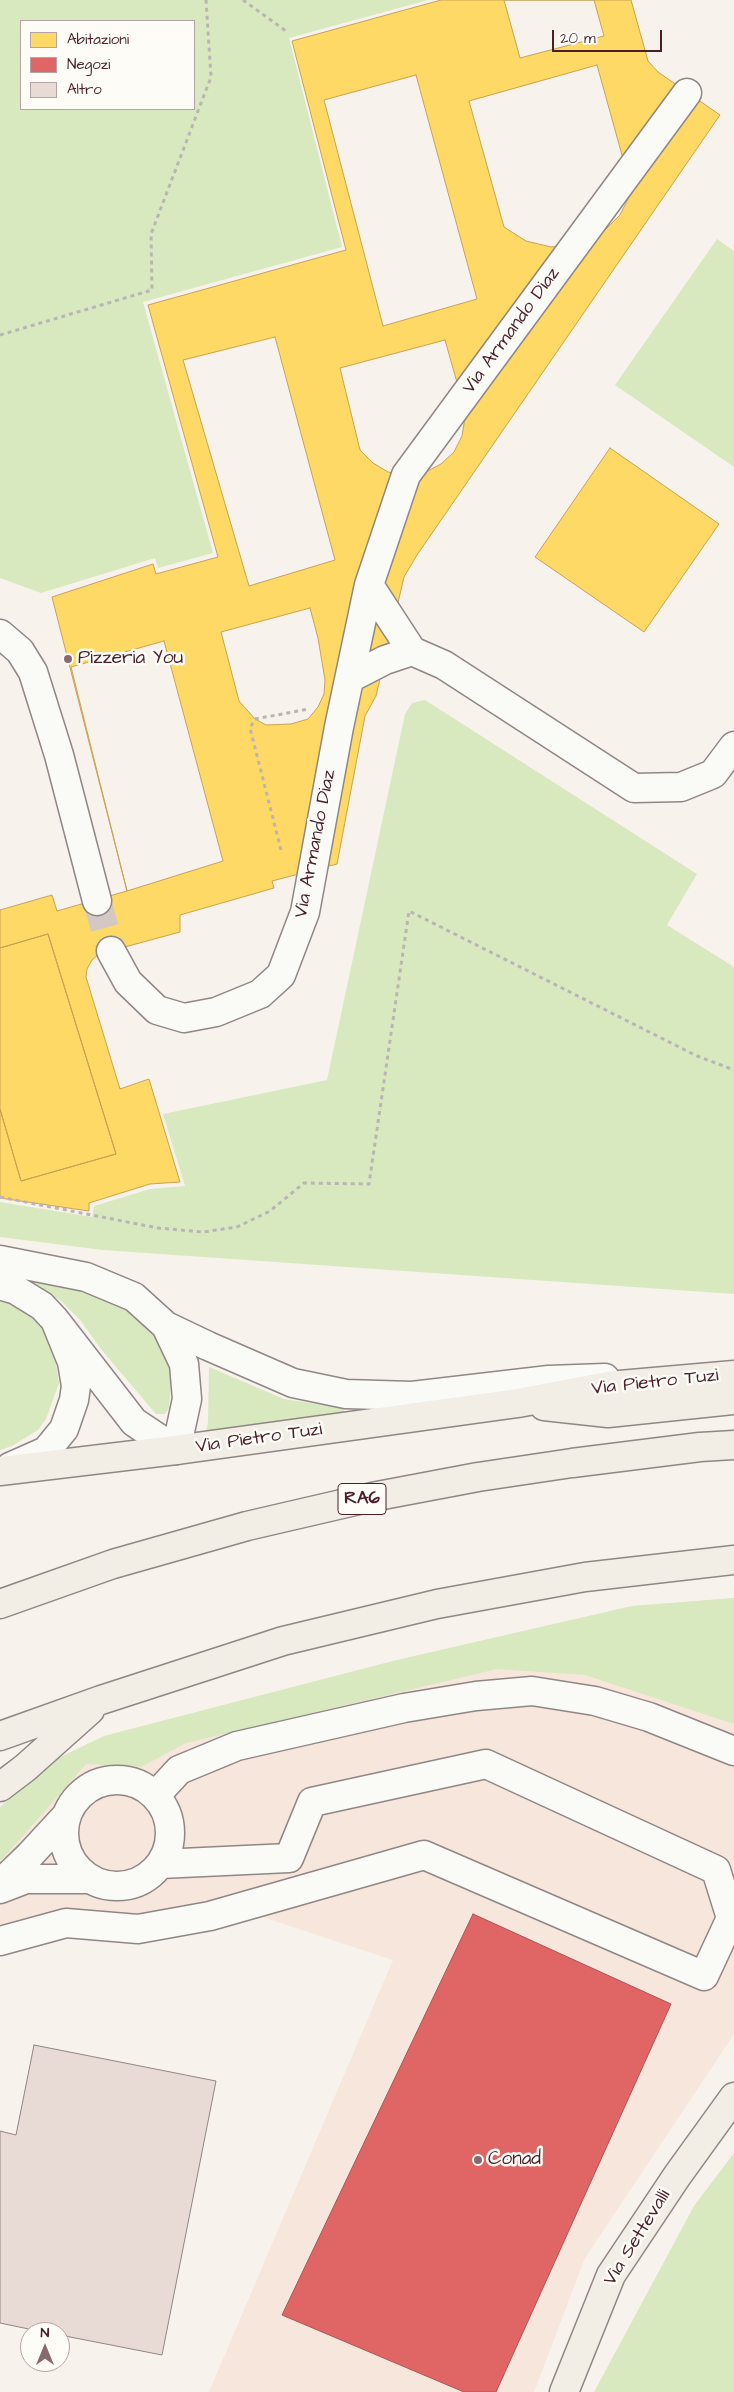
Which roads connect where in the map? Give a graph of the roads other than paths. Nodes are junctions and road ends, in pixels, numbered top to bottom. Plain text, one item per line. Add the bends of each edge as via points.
1 (687, 93) dead end
2 (369, 585) junction
3 (0, 634) edge
4 (412, 651) junction
5 (350, 678) junction
6 (734, 746) edge
7 (97, 901) tunnel mouth
8 (110, 951) tunnel mouth
9 (0, 1260) edge
10 (0, 1285) edge
11 (54, 1320) junction
12 (166, 1326) junction
13 (734, 1374) edge
14 (734, 1400) edge
15 (518, 1403) junction
16 (734, 1445) edge
17 (176, 1450) junction
18 (0, 1471) edge
19 (734, 1560) edge
20 (0, 1604) edge
21 (101, 1700) junction
22 (0, 1736) edge
23 (734, 1751) edge
24 (0, 1786) edge
25 (156, 1795) junction
26 (66, 1816) junction
27 (160, 1864) junction
28 (90, 1879) junction
29 (0, 1884) edge
30 (0, 1889) edge
31 (0, 1941) edge
32 (734, 2096) edge
33 (564, 2392) edge

1 - 2 street, Via Armando Diaz via 406,475
2 - 4 street
2 - 5 street, Via Armando Diaz
3 - 7 street via 20,651 34,672
4 - 5 street via 385,660
4 - 6 street via 444,666 634,788 681,786 713,774
5 - 8 street, Via Armando Diaz via 305,912 281,975 260,994 216,1012 184,1018 157,1010 128,982
9 - 12 street via 86,1278 134,1297
10 - 11 street via 16,1290 42,1306
11 - 17 street via 134,1422
11 - 18 street via 72,1362 76,1386 64,1429 46,1451
12 - 13 street via 293,1383 346,1394 412,1396 549,1380
12 - 17 street via 184,1364 187,1399
13 - 15 main road, Via Pietro Tuzi via 608,1386
14 - 15 main road, Via Pietro Tuzi via 608,1413
15 - 17 main road, Via Pietro Tuzi
16 - 20 main road, RA6 via 572,1463 372,1497 247,1526 113,1564
17 - 18 main road, Via Pietro Tuzi
19 - 21 main road via 585,1577 437,1604 282,1641
21 - 22 main road
21 - 24 main road via 25,1768
23 - 25 street via 649,1717 595,1701 532,1691 404,1708 237,1746 179,1770
25 - 26 street via 142,1784 124,1779 105,1780 81,1793
25 - 27 street via 166,1809 170,1826 170,1843
26 - 28 street via 67,1852 76,1868
26 - 29 street
27 - 28 street via 139,1882 123,1886 106,1885
27 - 31 street via 289,1858 312,1802 486,1764 716,1870 732,1918 704,1976 424,1855 210,1916 138,1929 66,1923
28 - 30 street via 26,1879
32 - 33 main road, Via Settevalli via 611,2274

